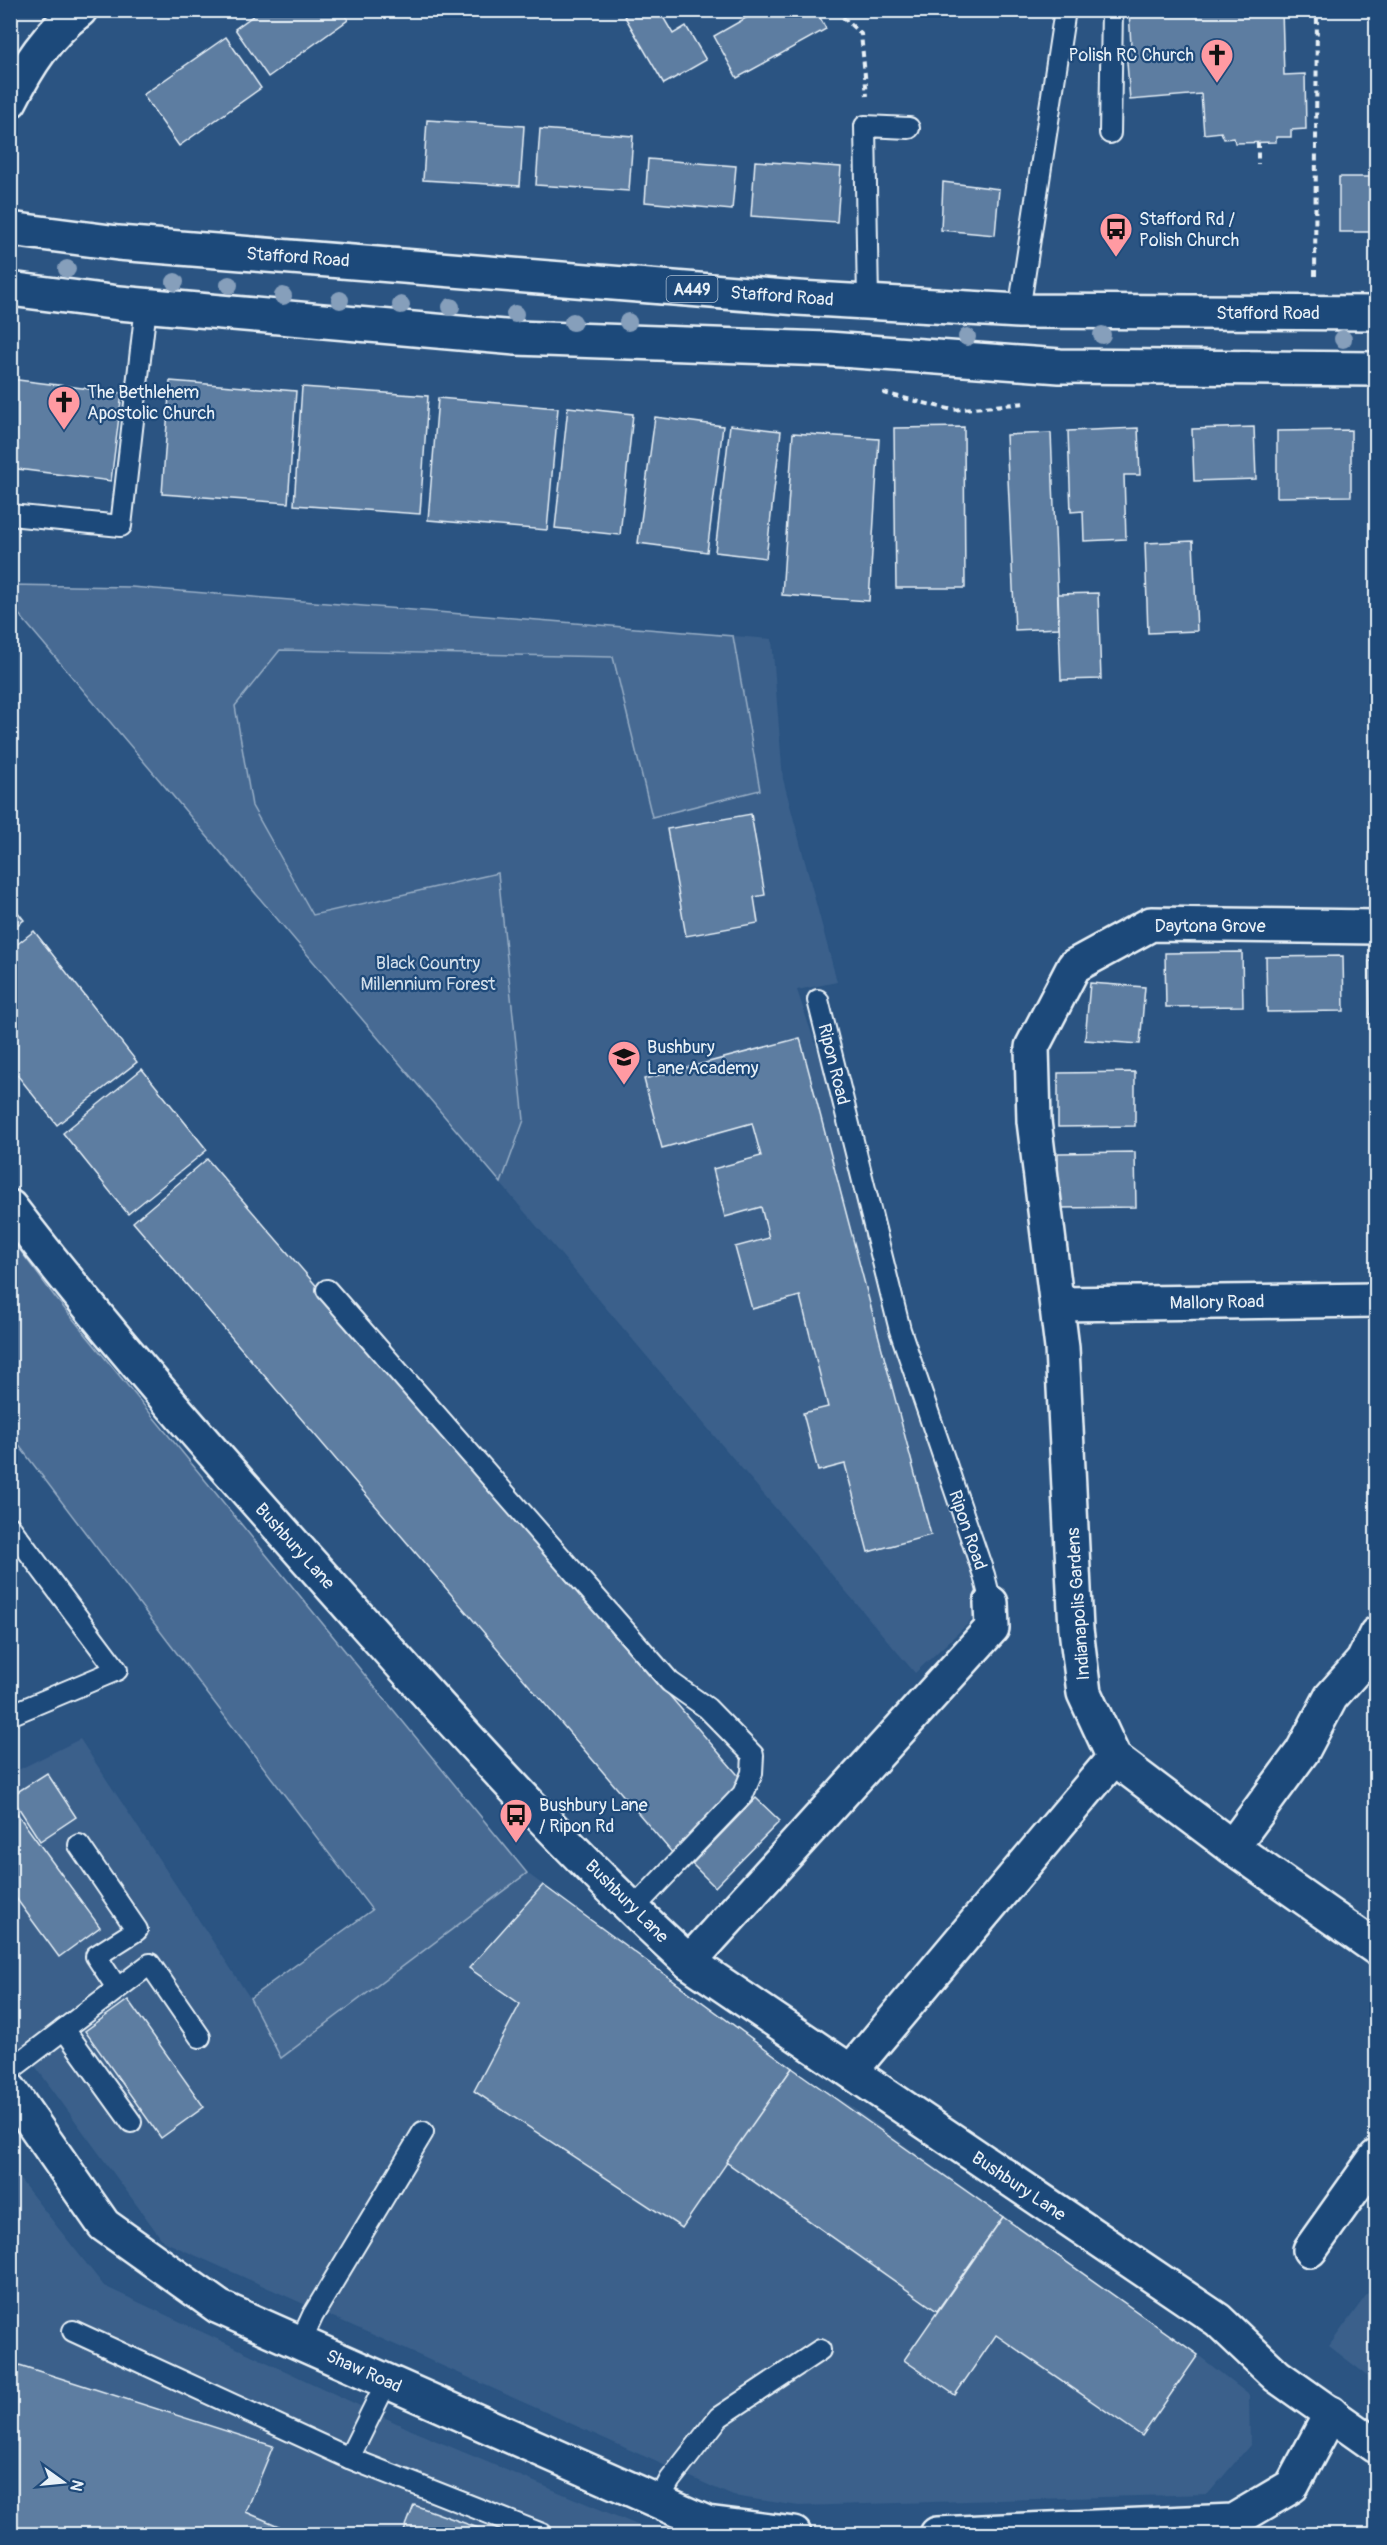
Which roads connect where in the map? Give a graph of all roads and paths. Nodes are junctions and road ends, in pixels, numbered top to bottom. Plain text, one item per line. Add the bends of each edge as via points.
1 (80, 10) edge
2 (835, 10) edge
3 (1065, 10) edge
4 (1112, 10) edge
5 (1317, 10) edge
6 (867, 99) dead end
7 (10, 101) edge
8 (909, 128) dead end
9 (1110, 133) dead end
10 (1258, 142) dead end
11 (1258, 164) dead end
12 (10, 228) edge
13 (10, 289) edge
14 (868, 302) junction
15 (146, 306) junction
16 (1019, 311) junction
17 (1315, 313) junction
18 (1377, 313) edge
19 (1377, 369) edge
20 (10, 515) edge
21 (1377, 927) edge
22 (818, 1000) dead end
23 (10, 1207) edge
24 (1053, 1263) joint
25 (327, 1290) dead end
26 (1377, 1300) edge
27 (1058, 1304) junction
28 (10, 1527) edge
29 (990, 1603) joint
30 (1377, 1634) edge
31 (10, 1715) edge
32 (1114, 1758) junction
33 (79, 1845) dead end
34 (1232, 1848) junction
35 (633, 1909) junction
36 (1377, 1948) edge
37 (689, 1962) junction
38 (117, 1988) junction
39 (64, 2029) junction
40 (200, 2037) dead end
41 (10, 2070) edge
42 (851, 2071) junction
43 (10, 2090) edge
44 (131, 2122) dead end
45 (423, 2132) dead end
46 (1377, 2157) edge
47 (1310, 2250) dead end
48 (73, 2331) dead end
49 (300, 2343) junction
50 (820, 2350) dead end
51 (387, 2382) junction
52 (1331, 2413) junction
53 (1377, 2446) edge
54 (349, 2458) junction
55 (658, 2502) junction
56 (542, 2535) edge
57 (794, 2535) edge
58 (937, 2535) edge

1 - 7 main road via 62,24 29,63
2 - 6 path via 861,34
3 - 16 lane
4 - 9 lane
5 - 17 path
8 - 14 lane via 865,126
10 - 11 path
12 - 14 main road, Stafford Road / A449 via 118,243
13 - 15 main road
14 - 16 main road, Stafford Road / A449
15 - 19 main road via 516,338 828,349 1060,366
15 - 20 lane via 121,526
16 - 17 main road, Stafford Road / A449
17 - 18 main road, Stafford Road / A449
21 - 24 main road, Daytona Grove via 1151,924 1074,966 1032,1047 1034,1121
22 - 29 lane, Ripon Road via 900,1330 984,1575
23 - 35 main road, Bushbury Lane via 62,1275 236,1480 451,1720
24 - 27 main road, Indianapolis Gardens
25 - 35 lane via 670,1682 708,1708 753,1755 752,1773 743,1794
26 - 27 main road, Mallory Road
27 - 32 main road, Indianapolis Gardens via 1076,1629 1084,1693
28 - 31 lane via 117,1670
29 - 37 main road, Ripon Road via 992,1628
30 - 34 main road via 1364,1661 1330,1697 1302,1752
32 - 34 main road, Indianapolis Gardens
32 - 42 main road
33 - 38 lane via 137,1930 96,1956
34 - 36 main road, Indianapolis Gardens
35 - 37 main road, Bushbury Lane
37 - 42 main road, Bushbury Lane
38 - 39 lane
38 - 40 lane via 150,1964
39 - 41 lane
39 - 44 lane
42 - 52 main road, Bushbury Lane via 1218,2320 1277,2376
43 - 49 main road, Shaw Road via 104,2225 219,2307
45 - 49 lane
46 - 47 main road
48 - 54 lane
49 - 51 main road, Shaw Road
50 - 55 lane via 719,2416
51 - 54 lane
51 - 55 main road, Shaw Road
52 - 53 main road, Bushbury Lane
52 - 58 main road via 1292,2486 1233,2521
54 - 56 lane
55 - 57 main road, Shaw Road via 706,2523

